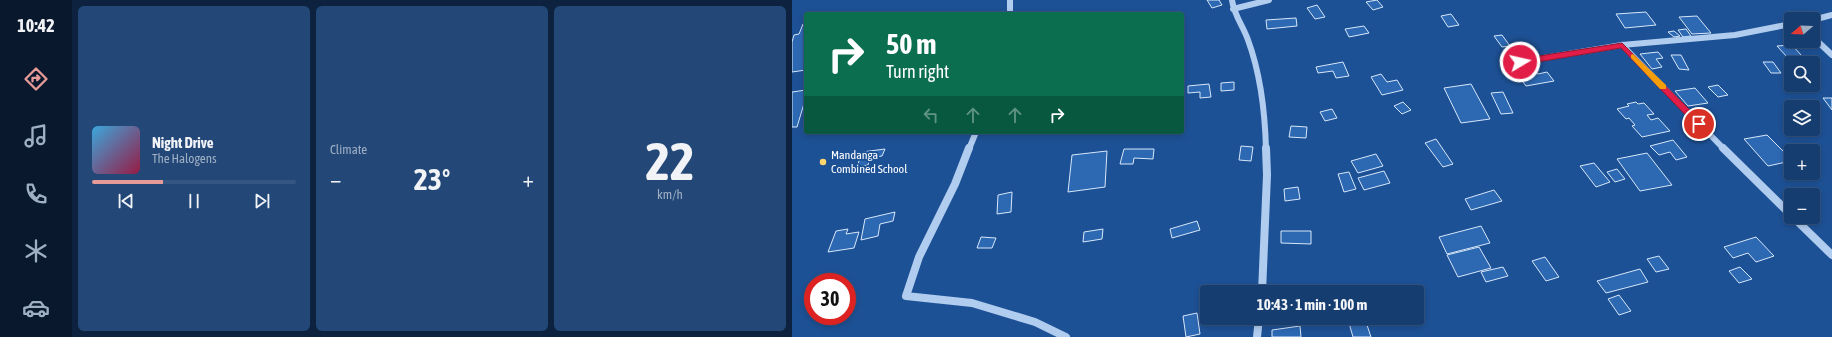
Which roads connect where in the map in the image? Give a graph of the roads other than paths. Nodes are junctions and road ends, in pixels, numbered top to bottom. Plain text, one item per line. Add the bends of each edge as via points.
1 (1010, 0) edge
2 (1232, 0) edge
3 (1269, 0) edge
4 (1233, 9) junction
5 (1010, 12) edge
6 (1832, 15) edge
7 (1820, 18) edge
8 (1784, 25) edge
9 (1820, 44) edge
10 (1622, 45) junction
11 (1832, 55) edge
12 (1520, 62) dead end
13 (975, 134) edge
14 (1784, 208) edge
15 (1800, 224) edge
16 (1832, 255) edge
17 (1262, 285) edge
18 (1258, 325) edge
19 (1066, 337) edge
20 (1256, 337) edge

1 - 5 street
2 - 4 street
3 - 4 street
4 - 17 street via 1248,39 1265,111 1267,175
6 - 7 street
8 - 10 street via 1735,35
9 - 11 street
10 - 12 street
10 - 14 street
13 - 19 street via 955,184 919,257 906,296 972,303 1035,322
15 - 16 street
18 - 20 street

